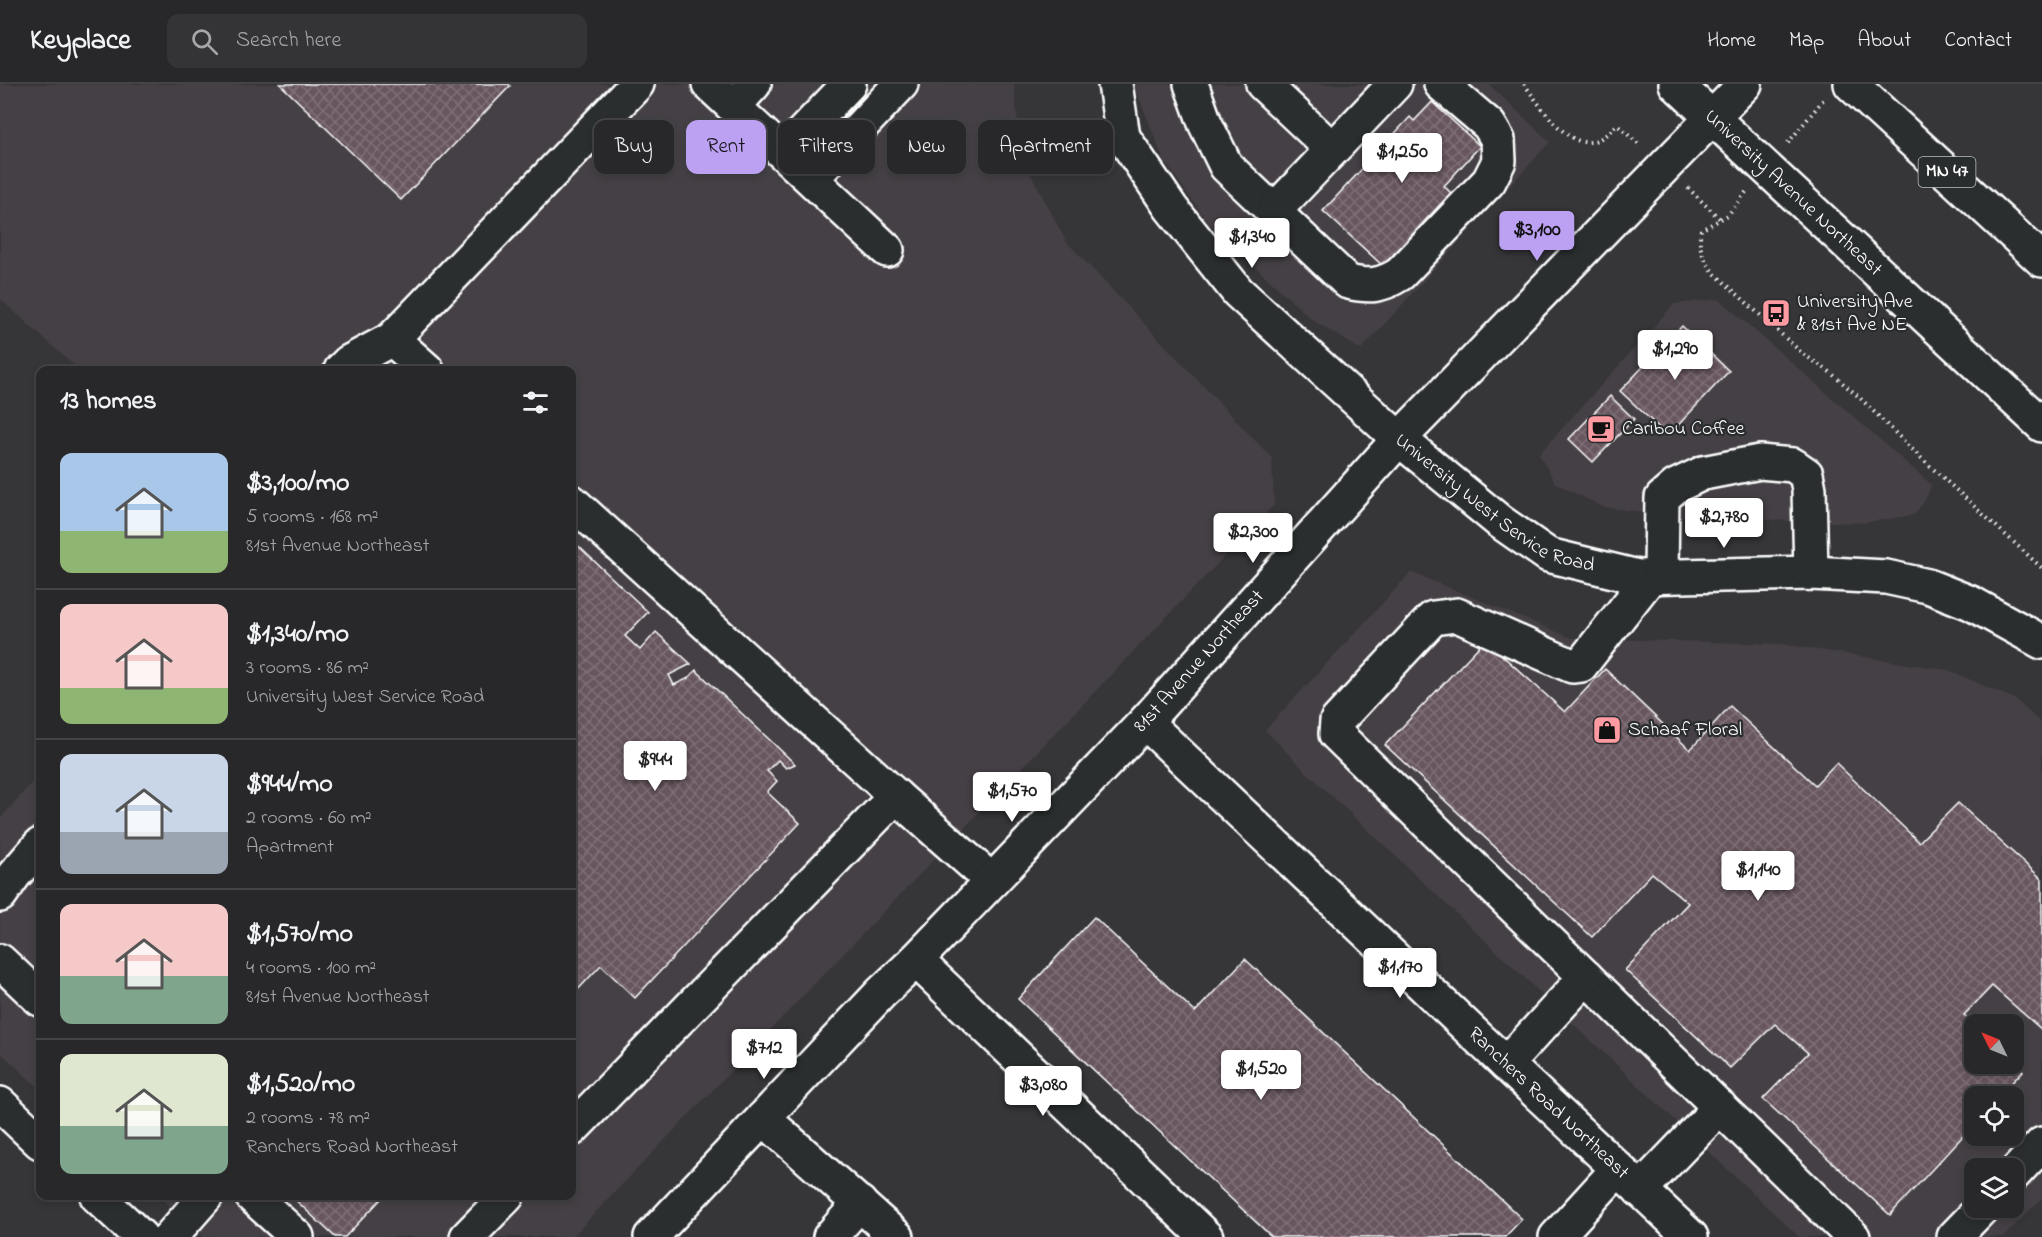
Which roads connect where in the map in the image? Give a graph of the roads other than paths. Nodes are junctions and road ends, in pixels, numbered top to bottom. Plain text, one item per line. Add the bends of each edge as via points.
1 (637, 84) edge
2 (710, 84) edge
3 (849, 84) edge
4 (901, 84) edge
5 (1115, 84) edge
6 (1191, 84) edge
7 (1263, 84) edge
8 (1441, 84) edge
9 (1676, 84) edge
10 (1745, 84) edge
11 (1851, 84) edge
12 (1392, 85) edge
13 (747, 91) edge
14 (1712, 118) junction
15 (815, 120) edge
16 (778, 142) edge
17 (1332, 149) junction
18 (808, 174) edge
19 (812, 178) junction
20 (1274, 211) junction
21 (887, 250) dead end
22 (2042, 260) edge
23 (392, 339) junction
24 (344, 366) edge
25 (422, 366) edge
26 (2042, 424) edge
27 (1399, 439) junction
28 (576, 506) edge
29 (1810, 573) junction
30 (1656, 576) junction
31 (2042, 642) edge
32 (1145, 722) junction
33 (896, 796) junction
34 (36, 850) edge
35 (992, 881) junction
36 (0, 895) edge
37 (916, 960) junction
38 (0, 961) edge
39 (1586, 977) junction
40 (36, 995) edge
41 (1506, 1064) junction
42 (0, 1104) edge
43 (1720, 1107) junction
44 (763, 1118) junction
45 (576, 1126) edge
46 (36, 1138) edge
47 (2042, 1144) edge
48 (2024, 1163) edge
49 (1629, 1180) junction
50 (101, 1200) edge
51 (202, 1200) edge
52 (256, 1200) edge
53 (503, 1200) edge
54 (861, 1203) junction
55 (1972, 1218) edge
56 (141, 1237) edge
57 (170, 1237) edge
58 (297, 1237) edge
59 (467, 1237) edge
60 (651, 1237) edge
61 (830, 1237) edge
62 (897, 1237) edge
63 (1206, 1237) edge
64 (1556, 1237) edge
65 (1691, 1237) edge
66 (1853, 1237) edge
67 (1954, 1237) edge

1 - 23 street
2 - 13 street
3 - 15 street
4 - 19 street
5 - 27 street, University West Service Road via 1123,137 1171,208 1238,292
6 - 20 street via 1226,166
7 - 17 street
8 - 20 street via 1489,125 1498,140 1499,161 1489,181 1400,274 1386,283 1365,286 1348,282
9 - 14 street, University Avenue Northeast
10 - 14 street, 81st Avenue Northeast
11 - 22 street, MN 47
12 - 17 street
13 - 16 street
14 - 26 street, University Avenue Northeast
14 - 27 street, 81st Avenue Northeast
17 - 20 street
18 - 19 street
19 - 21 street
23 - 24 street
23 - 25 street
27 - 30 street, University West Service Road via 1499,521 1548,555 1638,577
27 - 32 street, 81st Avenue Northeast
28 - 33 street
29 - 30 street, University West Service Road
29 - 30 street via 1806,474 1793,465 1760,462 1703,473 1662,498
29 - 31 street, University West Service Road via 1886,577 1928,586 1979,607
30 - 39 street via 1581,665 1572,666 1457,615 1433,618 1337,721 1336,734
32 - 35 street, 81st Avenue Northeast
32 - 41 street, Ranchers Road Northeast
33 - 35 street
33 - 45 street
34 - 36 street
35 - 37 street, 81st Avenue Northeast
37 - 44 street, 81st Avenue Northeast
37 - 63 street
38 - 40 street
39 - 41 street
39 - 43 street
41 - 49 street, Ranchers Road Northeast
42 - 46 street
43 - 49 street
43 - 66 street
44 - 54 street
44 - 60 street, 81st Avenue Northeast
47 - 48 street
49 - 64 street
49 - 65 street, Ranchers Road Northeast
50 - 56 street
51 - 57 street
52 - 58 street
53 - 59 street
54 - 61 street
54 - 62 street
55 - 67 street

